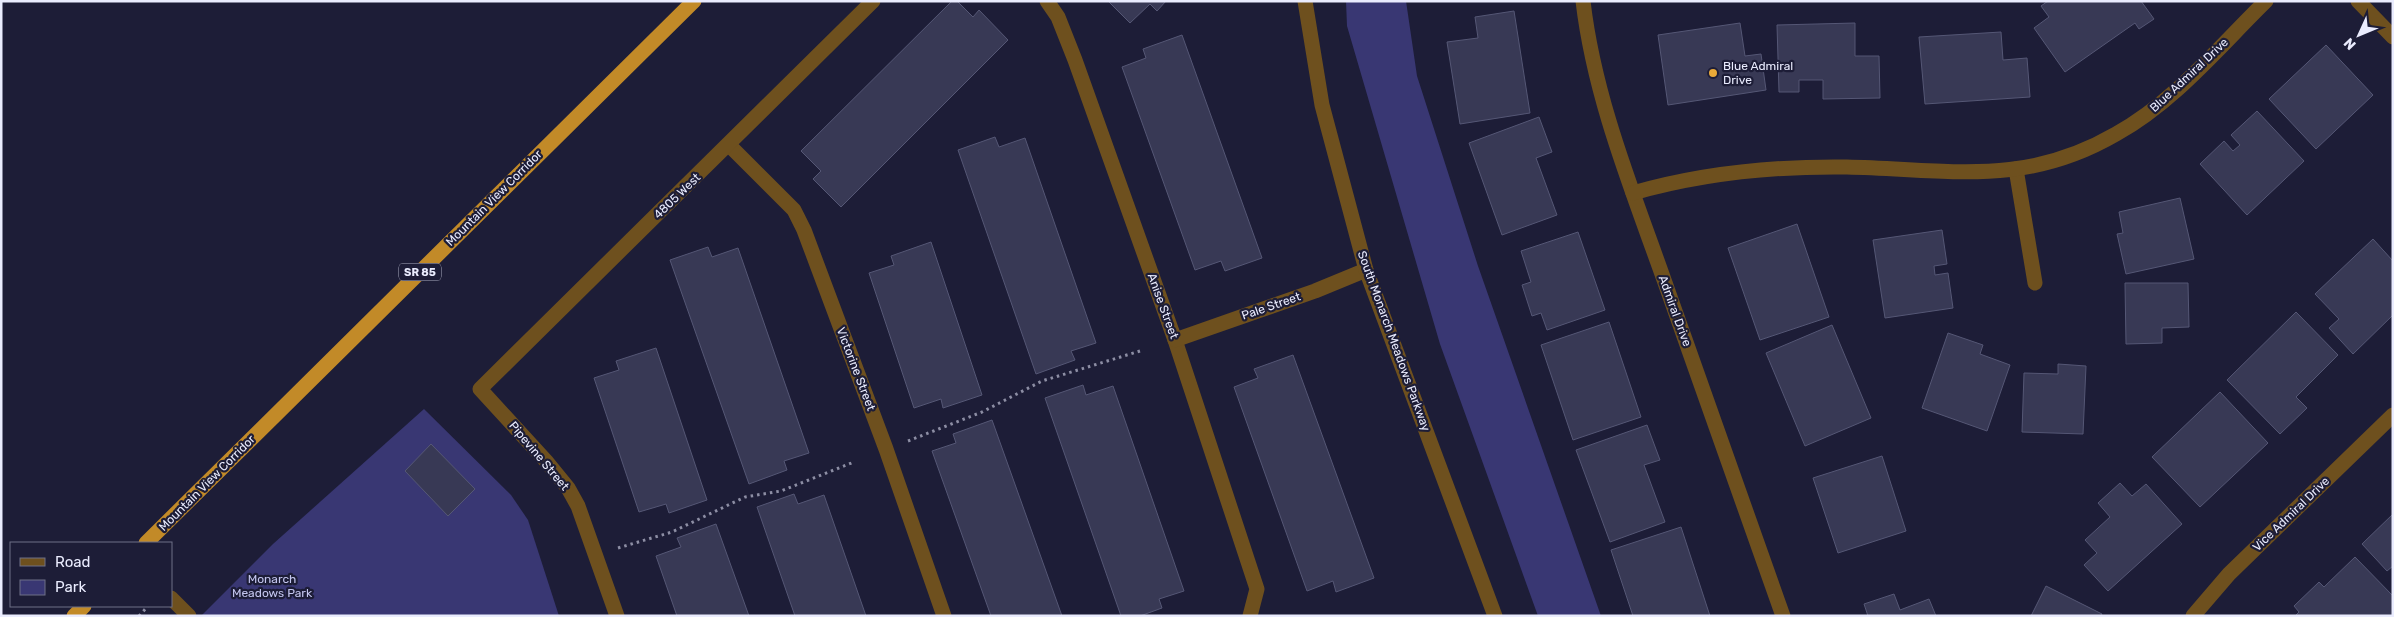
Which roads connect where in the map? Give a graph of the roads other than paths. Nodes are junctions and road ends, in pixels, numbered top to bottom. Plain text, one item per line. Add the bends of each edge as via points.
1 (694, 1) edge
2 (873, 1) edge
3 (1047, 1) edge
4 (1305, 1) edge
5 (1583, 1) edge
6 (2266, 1) edge
7 (2358, 1) edge
8 (2393, 37) edge
9 (729, 145) junction
10 (2016, 170) junction
11 (1633, 193) junction
12 (1366, 270) junction
13 (2035, 283) dead end
14 (1175, 340) junction
15 (480, 389) joint
16 (2393, 415) edge
17 (147, 542) edge
18 (172, 599) edge
19 (83, 607) edge
20 (74, 616) edge
21 (189, 616) edge
22 (617, 616) edge
23 (944, 616) edge
24 (1250, 616) edge
25 (1495, 616) edge
26 (1783, 616) edge
27 (2192, 616) edge

1 - 17 highway, Mountain View Corridor / SR 85
2 - 9 street, 4805 West
3 - 14 street, Anise Street via 1058,16 1075,60
4 - 12 street, South Monarch Meadows Parkway via 1322,105
5 - 11 street, Admiral Drive via 1602,96
6 - 10 street, Blue Admiral Drive via 2178,88 2138,121 2094,146
7 - 8 street
9 - 15 street, 4805 West
9 - 23 street, Victorine Street via 794,210 804,230
10 - 11 street, Blue Admiral Drive via 1963,173 1846,167 1719,173 1673,181
10 - 13 street
11 - 26 street, Admiral Drive
12 - 14 street, Pale Street
12 - 25 street, South Monarch Meadows Parkway
14 - 24 street, Anise Street via 1257,589
15 - 22 street, Pipevine Street via 568,488 578,506
16 - 27 street, Vice Admiral Drive via 2229,574
18 - 21 street
19 - 20 highway

